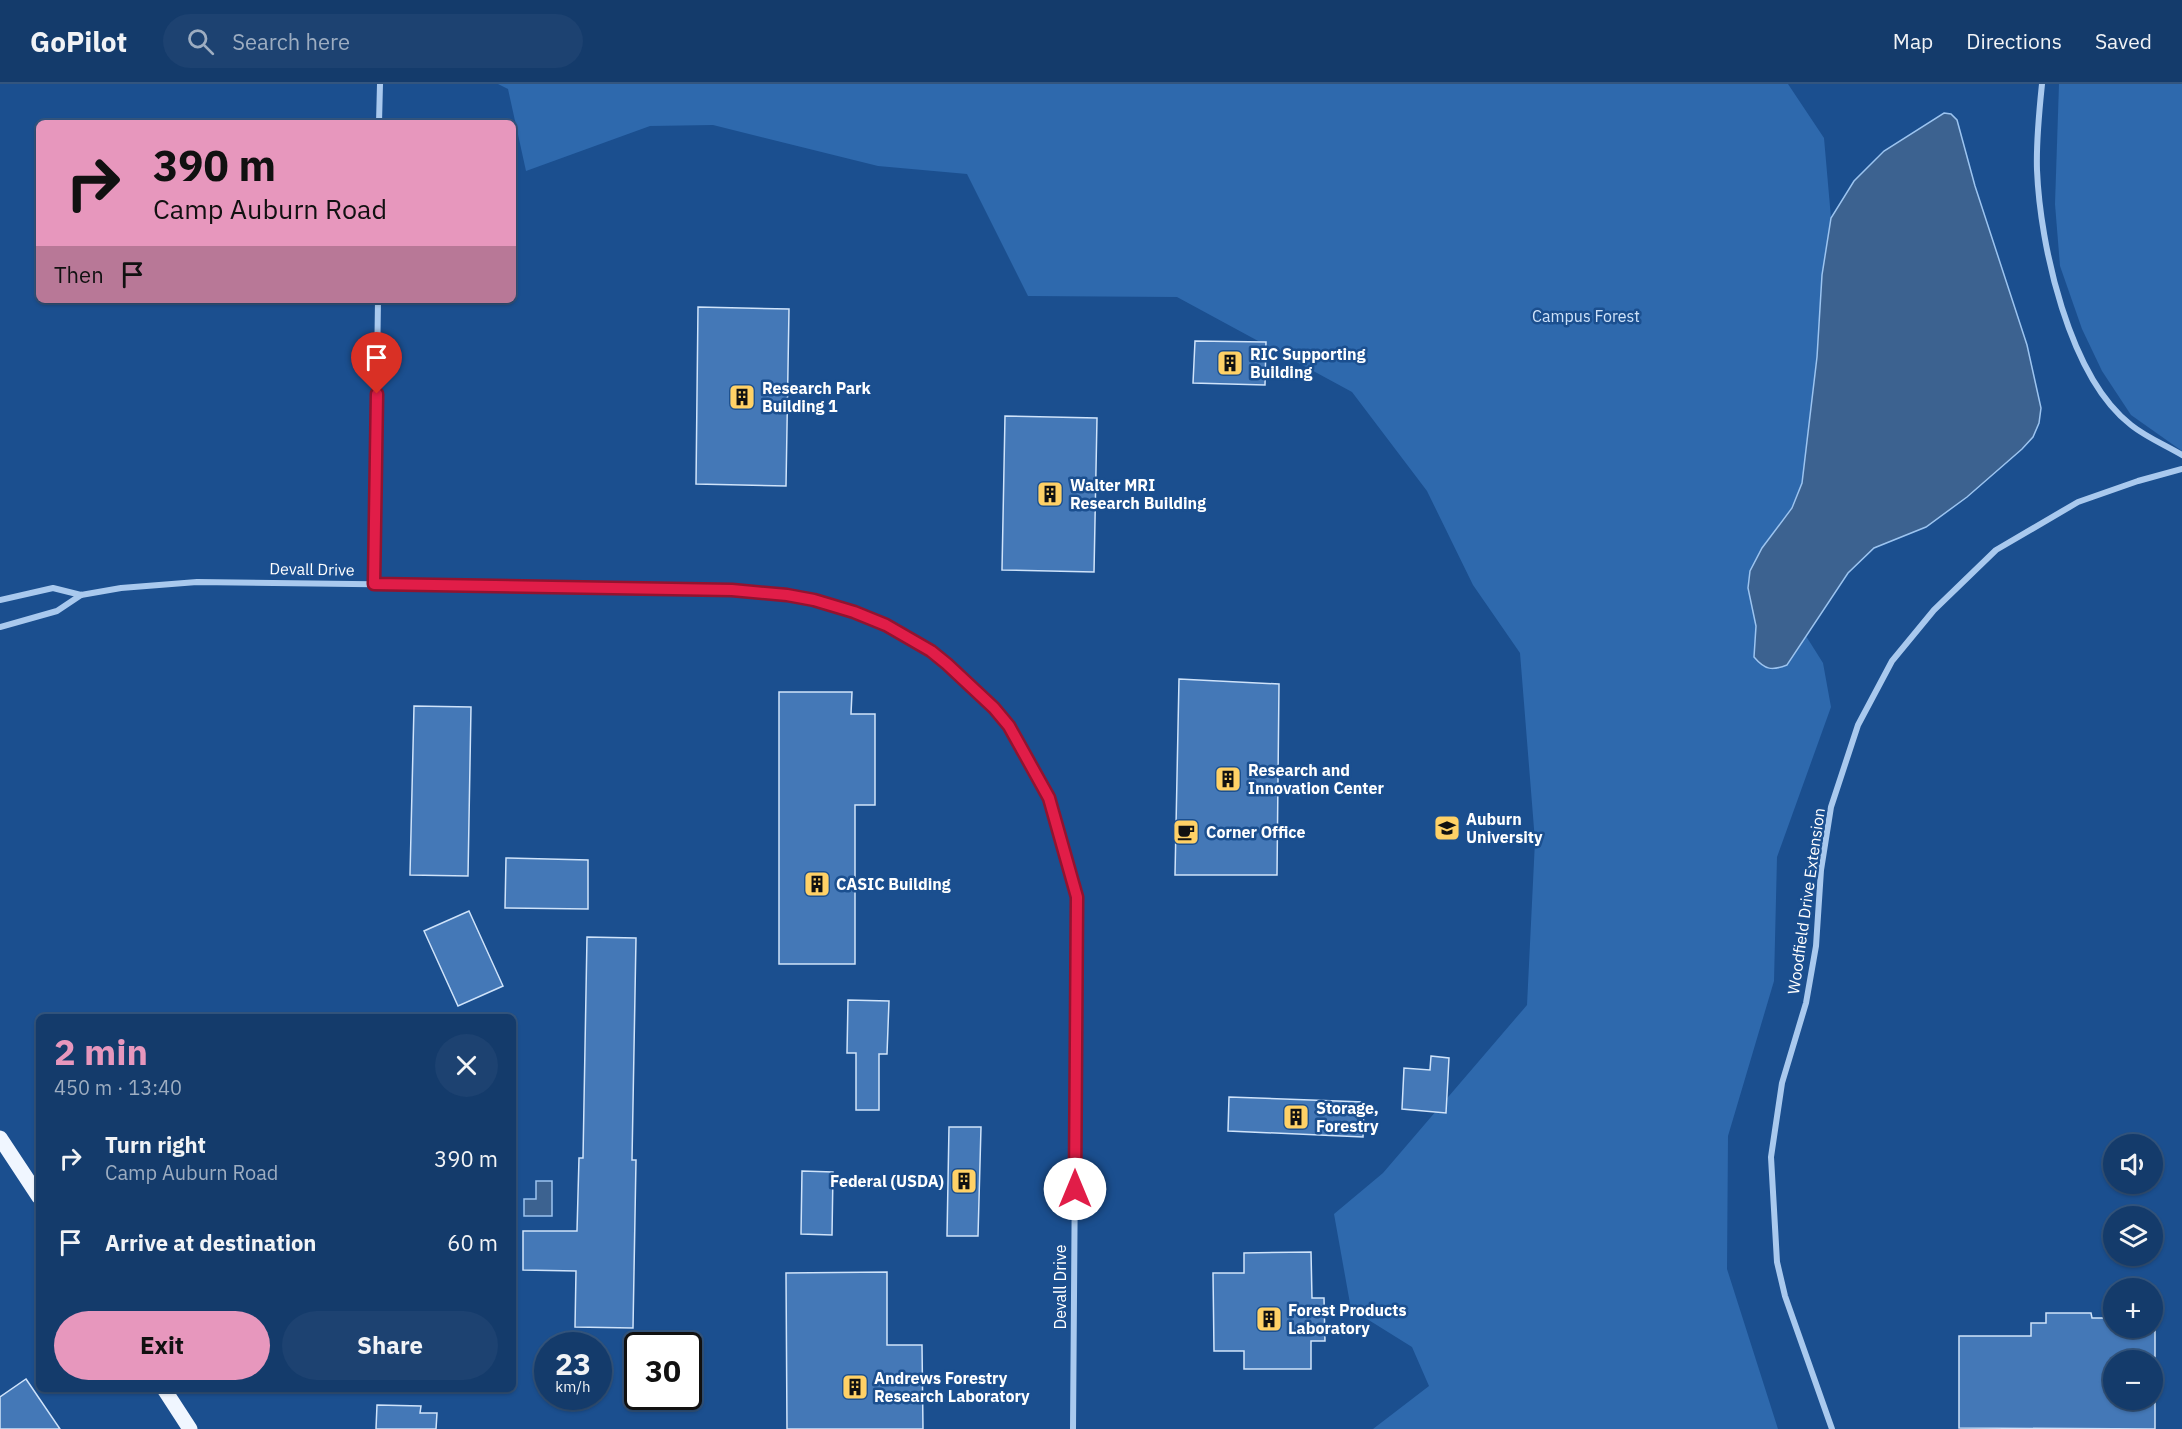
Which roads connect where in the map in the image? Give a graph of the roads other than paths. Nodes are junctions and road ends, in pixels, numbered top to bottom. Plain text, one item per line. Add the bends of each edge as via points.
1 (380, 84) edge
2 (2042, 84) edge
3 (379, 120) edge
4 (378, 303) edge
5 (2182, 455) edge
6 (2182, 469) edge
7 (374, 584) junction
8 (81, 595) junction
9 (0, 600) edge
10 (0, 627) edge
11 (0, 1138) edge
12 (36, 1192) edge
13 (166, 1392) edge
14 (190, 1429) edge
15 (1073, 1429) edge
16 (1832, 1429) edge

1 - 3 street
2 - 5 street via 2037,159 2042,217 2050,262 2074,339 2099,391 2131,425
4 - 7 street
6 - 16 street, Woodfield Drive Extension via 2078,502 1996,550 1934,610 1892,661 1858,725 1831,807 1821,870 1816,946 1806,1004 1782,1083 1772,1157 1778,1262 1788,1306
7 - 8 street, Devall Drive via 197,582
7 - 15 street, Devall Drive via 732,590 796,596 886,625 931,651 1009,726 1049,798 1077,897
8 - 9 street via 53,588
8 - 10 street via 57,612
11 - 12 main road
13 - 14 main road

